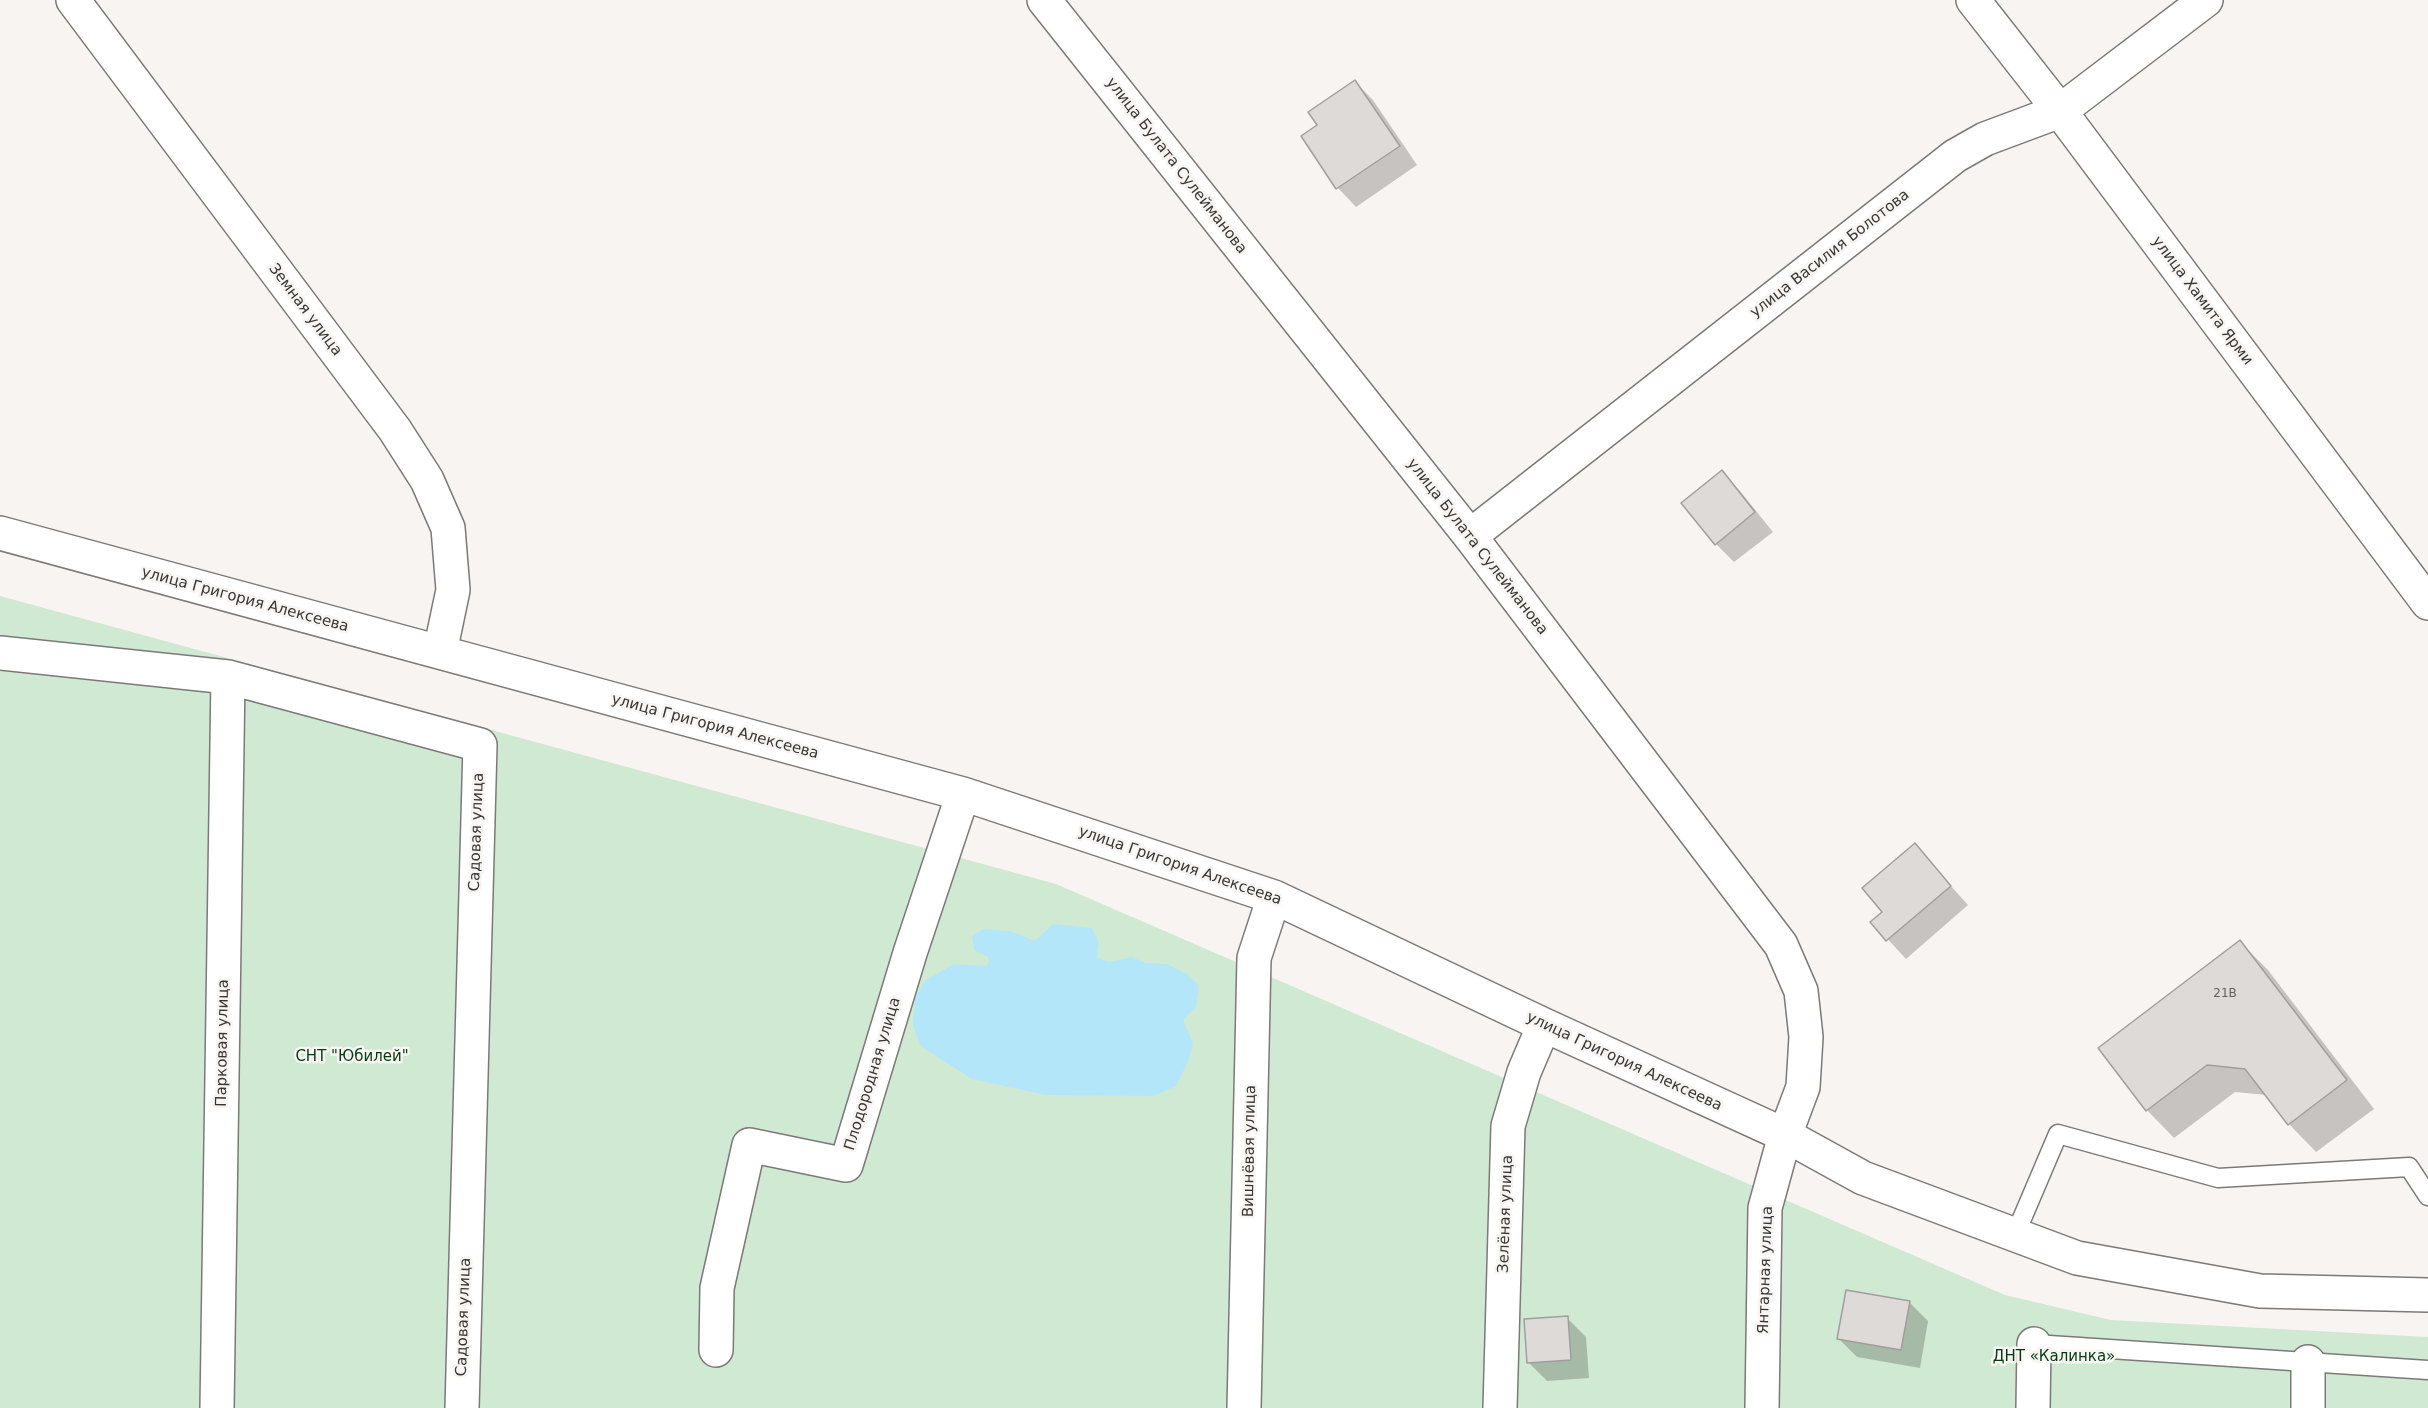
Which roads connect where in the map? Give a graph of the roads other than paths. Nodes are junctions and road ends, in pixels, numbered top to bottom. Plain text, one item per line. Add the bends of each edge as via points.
1 (73, 0) edge
2 (1044, 0) edge
3 (1973, 0) edge
4 (2206, 0) edge
5 (2060, 111) junction
6 (0, 533) edge
7 (1470, 536) junction
8 (2428, 603) edge
9 (440, 652) junction
10 (0, 653) edge
11 (228, 677) junction
12 (963, 794) junction
13 (1274, 897) junction
14 (1544, 1025) junction
15 (1785, 1135) junction
16 (2428, 1196) edge
17 (2015, 1235) junction
18 (2428, 1295) edge
19 (2034, 1344) joint
20 (716, 1350) dead end
21 (2308, 1362) junction
22 (2428, 1370) edge
23 (217, 1408) edge
24 (462, 1408) edge
25 (1244, 1408) edge
26 (1500, 1408) edge
27 (1762, 1408) edge
28 (2033, 1408) edge
29 (2308, 1408) edge

1 - 9 street, Земная улица via 395,430 427,480 448,528 453,590
2 - 7 street, улица Булата Сулейманова
3 - 5 street, улица Хамита Ярми
4 - 5 street, улица Василия Болотова
5 - 7 street, улица Василия Болотова via 1985,139 1955,156
5 - 8 street, улица Хамита Ярми
6 - 9 street, улица Григория Алексеева
7 - 15 street, улица Булата Сулейманова via 1781,945 1801,991 1806,1037 1803,1087
9 - 12 street, улица Григория Алексеева
10 - 11 street, Садовая улица
11 - 23 street, Парковая улица
11 - 24 street, Садовая улица via 480,745
12 - 13 street, улица Григория Алексеева
12 - 20 street, Плодородная улица via 846,1165 749,1145 717,1288
13 - 14 street, улица Григория Алексеева
13 - 25 street, Вишнёвая улица via 1254,958
14 - 15 street, улица Григория Алексеева
14 - 26 street, Зелёная улица via 1524,1072 1508,1126
15 - 17 street, улица Григория Алексеева via 1863,1178
15 - 27 street, Янтарная улица via 1765,1208
16 - 17 lane via 2409,1167 2218,1178 2058,1134
17 - 18 street, улица Григория Алексеева via 2077,1258 2260,1291
19 - 21 lane
19 - 28 street
21 - 22 lane
21 - 29 street

